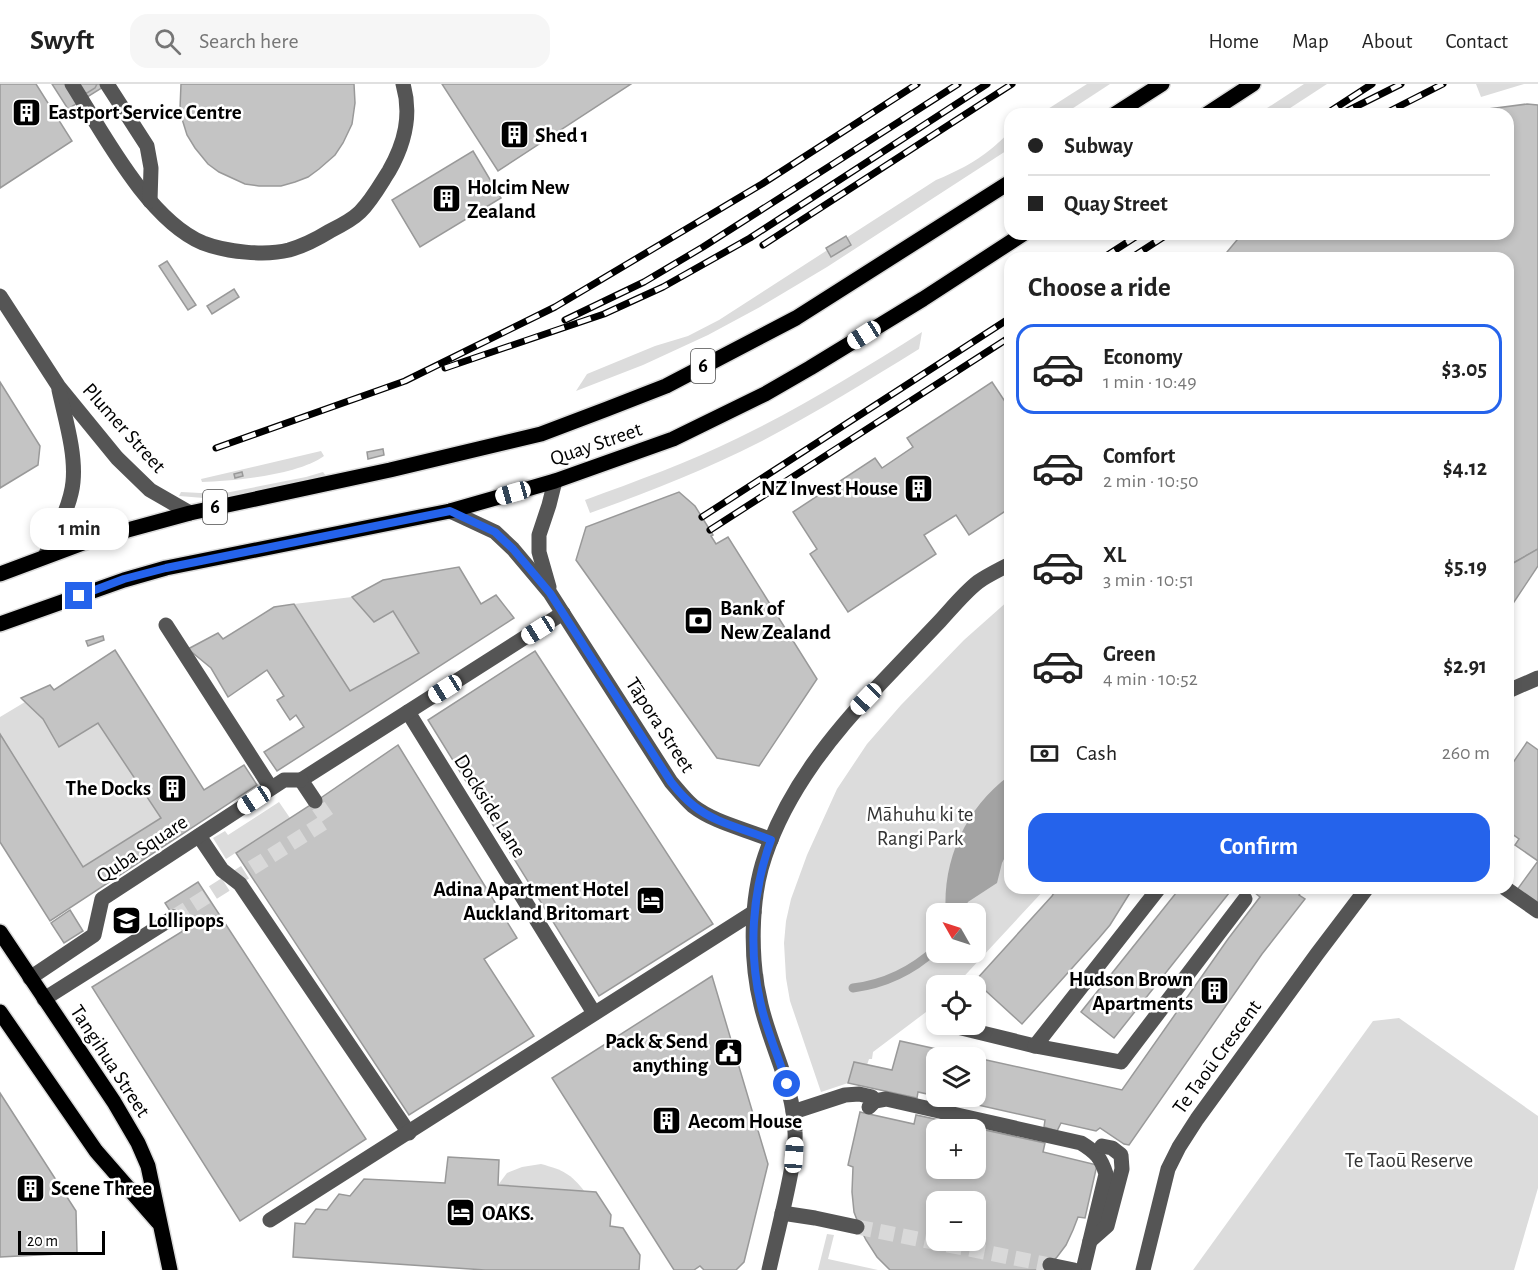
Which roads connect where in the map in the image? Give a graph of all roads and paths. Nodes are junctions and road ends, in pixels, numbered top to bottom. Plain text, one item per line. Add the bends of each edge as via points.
1 (72, 84) edge
2 (107, 84) edge
3 (403, 84) edge
4 (1162, 84) edge
5 (1253, 84) edge
6 (1124, 108) edge
7 (1216, 108) edge
8 (1004, 186) edge
9 (150, 201) junction
10 (1014, 240) edge
11 (0, 296) edge
12 (59, 387) junction
13 (555, 481) junction
14 (450, 511) junction
15 (190, 513) junction
16 (45, 556) junction
17 (1004, 567) edge
18 (0, 574) edge
19 (550, 593) junction
20 (563, 614) junction
21 (6, 622) edge
22 (166, 625) dead end
23 (0, 634) edge
24 (1538, 678) edge
25 (1514, 688) edge
26 (408, 712) junction
27 (301, 780) junction
28 (271, 788) junction
29 (315, 801) tunnel mouth
30 (199, 836) junction
31 (771, 840) junction
32 (1154, 894) edge
33 (1362, 894) edge
34 (1514, 894) edge
35 (1245, 899) dead end
36 (1538, 911) edge
37 (754, 912) junction
38 (174, 917) tunnel mouth
39 (0, 932) edge
40 (30, 978) junction
41 (44, 999) junction
42 (0, 1012) edge
43 (594, 1013) junction
44 (7, 1031) edge
45 (986, 1034) edge
46 (1035, 1046) junction
47 (793, 1112) junction
48 (408, 1133) junction
49 (1102, 1146) dead end
50 (782, 1213) junction
51 (270, 1220) dead end
52 (160, 1224) junction
53 (857, 1227) tunnel mouth
54 (1090, 1241) junction
55 (1050, 1265) dead end
56 (170, 1270) edge
57 (769, 1270) edge
58 (1074, 1270) edge
59 (1083, 1270) edge
60 (1143, 1270) edge

1 - 9 street
2 - 9 street via 147,146
3 - 9 street via 407,126 394,161 359,213 311,242 265,252 220,248 185,232
4 - 6 main road
5 - 7 main road
8 - 15 main road, Quay Street / 6 via 796,318 666,386 541,434
10 - 13 main road, Quay Street via 765,394 673,439
11 - 12 street, Plumer Street
12 - 15 street, Plumer Street via 117,458 150,490
12 - 16 street, Plumer Street via 70,442 73,484
13 - 14 main road, Quay Street
13 - 19 street, Tāpora Street via 539,536 539,552
14 - 19 street, Tāpora Street via 495,532
14 - 21 main road, Quay Street via 166,568 124,579
15 - 16 main road, Quay Street / 6
16 - 18 main road, Quay Street / 6
17 - 31 street via 978,582 851,714 823,749
19 - 20 street, Tāpora Street
20 - 26 street, Quba Square
20 - 31 street, Tāpora Street via 682,795 710,816
21 - 23 main road
22 - 28 street
24 - 25 street
26 - 27 street, Quba Square
26 - 43 street, Dockside Lane
27 - 28 street, Quba Square via 284,780
27 - 29 street
28 - 30 street, Quba Square
30 - 40 street, Quba Square via 102,899 94,935
30 - 48 street via 222,870 240,884
31 - 37 street
32 - 46 street
33 - 60 street, Te Taoū Crescent via 1179,1147 1168,1169
34 - 36 street
35 - 46 street via 1120,1062
37 - 43 street
37 - 47 street via 757,985
38 - 41 street
39 - 40 main road, Tangihua Street
40 - 41 main road, Tangihua Street
41 - 52 main road, Tangihua Street via 138,1143 148,1166
42 - 44 main road, Tangihua Street
43 - 48 street
44 - 52 main road, Tangihua Street via 96,1151
45 - 46 street
47 - 50 street via 794,1155
47 - 54 street via 859,1094 871,1102 886,1099 1081,1143 1093,1150 1106,1174
48 - 51 street
49 - 54 street via 1121,1155 1122,1169 1107,1226
50 - 53 street
50 - 57 street
52 - 56 main road, Tangihua Street
54 - 59 street
55 - 58 street

